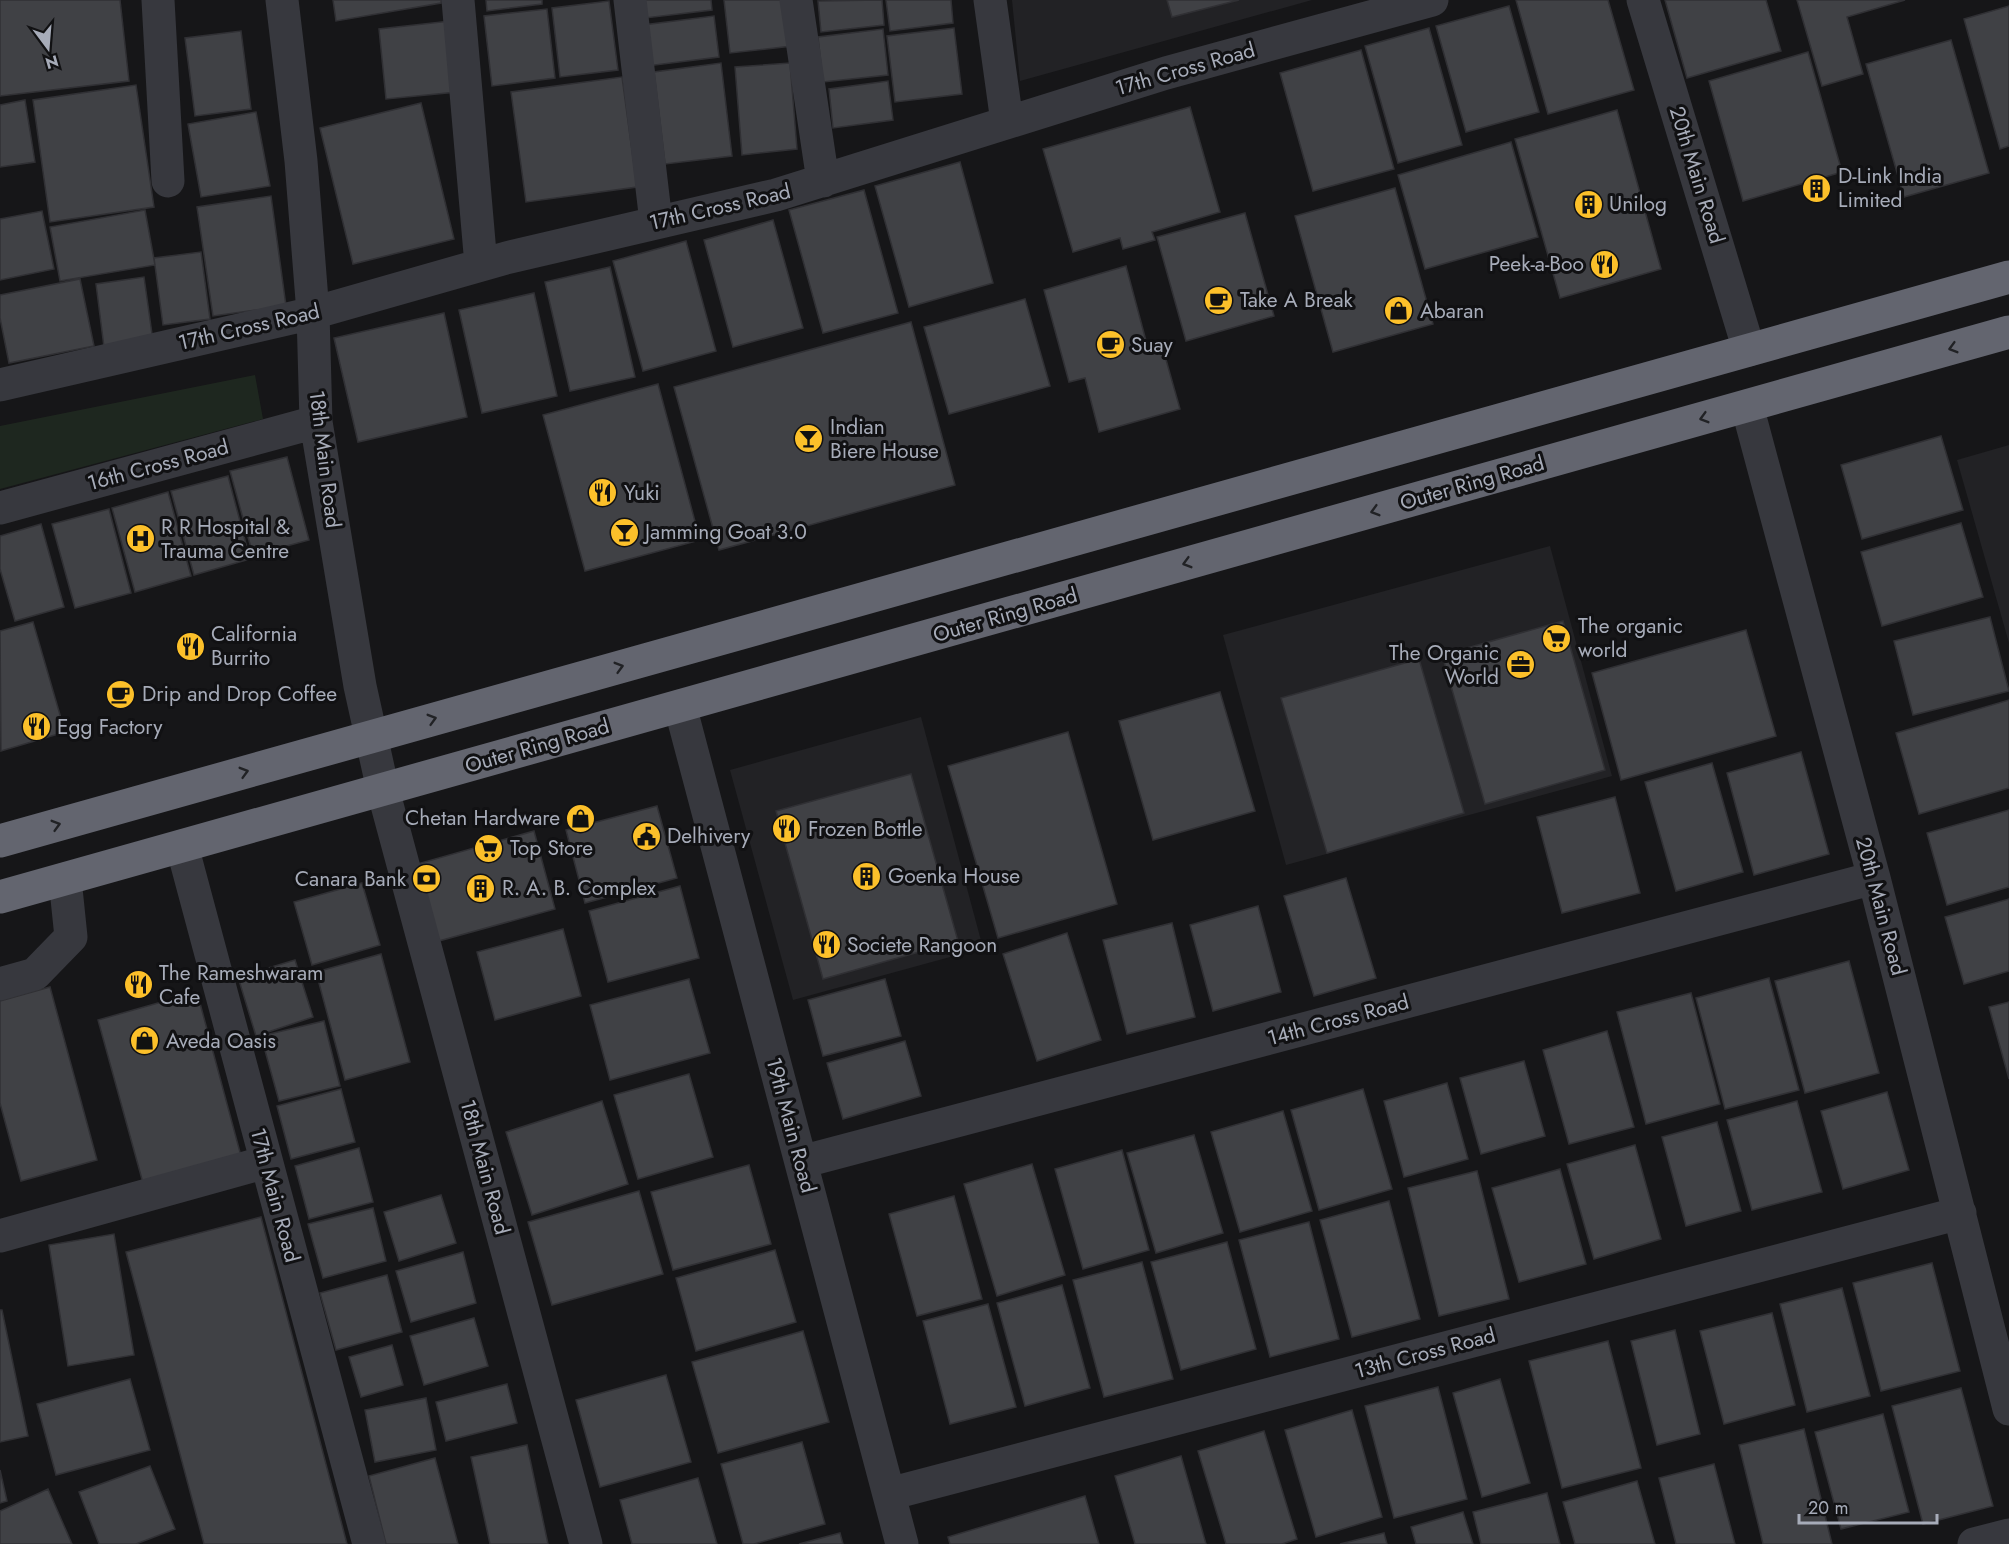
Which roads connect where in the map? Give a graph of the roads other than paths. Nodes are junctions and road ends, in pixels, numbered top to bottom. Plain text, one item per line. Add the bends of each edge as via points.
1 (158, 0) edge
2 (282, 0) edge
3 (458, 0) edge
4 (630, 0) edge
5 (796, 0) edge
6 (990, 0) edge
7 (1432, 0) edge
8 (1643, 0) edge
9 (1007, 122) junction
10 (168, 181) dead end
11 (823, 181) junction
12 (656, 222) junction
13 (481, 265) junction
14 (2009, 277) edge
15 (313, 313) junction
16 (2009, 332) edge
17 (1749, 350) junction
18 (0, 386) edge
19 (1747, 406) junction
20 (316, 422) junction
21 (0, 508) edge
22 (680, 706) junction
23 (371, 736) junction
24 (383, 790) junction
25 (0, 842) edge
26 (182, 846) junction
27 (1874, 878) junction
28 (65, 879) junction
29 (0, 897) edge
30 (0, 984) edge
31 (266, 1162) junction
32 (801, 1162) junction
33 (1960, 1213) junction
34 (0, 1236) edge
35 (2009, 1408) edge
36 (889, 1494) junction
37 (2009, 1535) edge
38 (369, 1544) edge
39 (586, 1544) edge
40 (902, 1544) edge
41 (1974, 1544) edge

1 - 10 street
2 - 15 street, 18th Main Road via 301,161
3 - 13 street
4 - 12 street
5 - 11 street
6 - 9 street
7 - 9 street, 17th Cross Road via 1166,73
8 - 17 street, 20th Main Road
9 - 11 street, 17th Cross Road
11 - 12 street, 17th Cross Road
12 - 13 street, 17th Cross Road
13 - 15 street, 17th Cross Road
14 - 17 highway
15 - 18 street, 17th Cross Road
15 - 20 street, 18th Main Road
16 -> 19 highway, Outer Ring Road
23 -> 17 highway
19 -> 22 highway, Outer Ring Road
19 - 27 street, 20th Main Road
20 - 21 street, 16th Cross Road
20 - 23 street, 18th Main Road
22 - 24 highway, Outer Ring Road
22 - 32 street, 19th Main Road
23 - 24 street, 18th Main Road
25 -> 23 highway
24 - 26 highway, Outer Ring Road
24 - 39 street, 18th Main Road
26 - 28 highway, Outer Ring Road
26 - 31 street, 17th Main Road
27 - 32 street, 14th Cross Road
27 - 33 street, 20th Main Road
28 - 29 highway, Outer Ring Road
28 - 30 street via 70,937 35,974
31 - 34 street
31 - 38 street, 17th Main Road
32 - 36 street, 19th Main Road
33 - 35 street, 20th Main Road
33 - 36 street, 13th Cross Road
36 - 40 street, 19th Main Road
37 - 41 street

